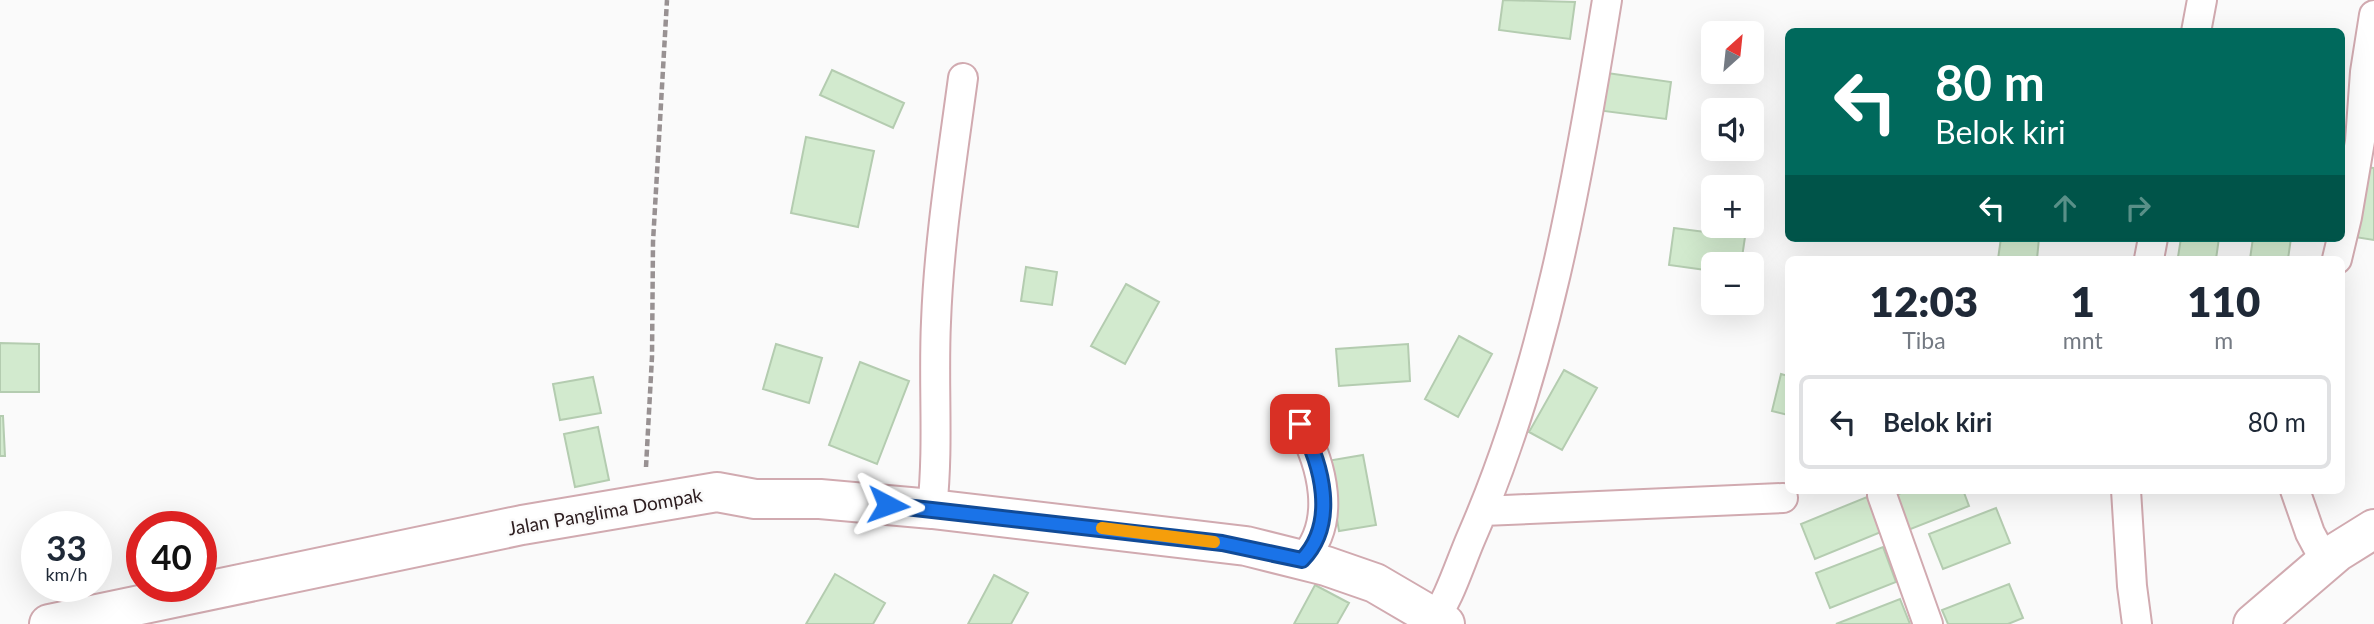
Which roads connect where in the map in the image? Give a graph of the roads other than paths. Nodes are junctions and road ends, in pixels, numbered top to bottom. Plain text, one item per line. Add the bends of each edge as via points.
1 (1607, 0) edge
2 (2202, 0) edge
3 (2374, 15) edge
4 (2197, 28) edge
5 (963, 78) dead end
6 (2345, 225) edge
7 (1300, 424) dead end
8 (2126, 494) edge
9 (2296, 494) edge
10 (1882, 495) dead end
11 (1783, 498) dead end
12 (932, 509) junction
13 (1483, 511) junction
14 (2374, 529) edge
15 (1302, 560) junction
16 (2325, 561) junction
17 (1438, 622) edge
18 (49, 624) edge
19 (1928, 624) edge
20 (2137, 624) edge
21 (2253, 624) edge

1 - 13 street via 1557,268 1521,401
2 - 4 street
3 - 6 street
5 - 12 street via 941,239
7 - 15 street via 1313,448 1324,487 1316,538
8 - 20 street
9 - 16 street
10 - 19 street
11 - 13 street
12 - 15 street, Jalan Panglima Dompak via 1234,545
12 - 18 street, Jalan Panglima Dompak via 820,499 755,499 718,492 522,525
13 - 17 street
14 - 16 street
15 - 17 street, Jalan Panglima Dompak via 1375,583
16 - 21 street

